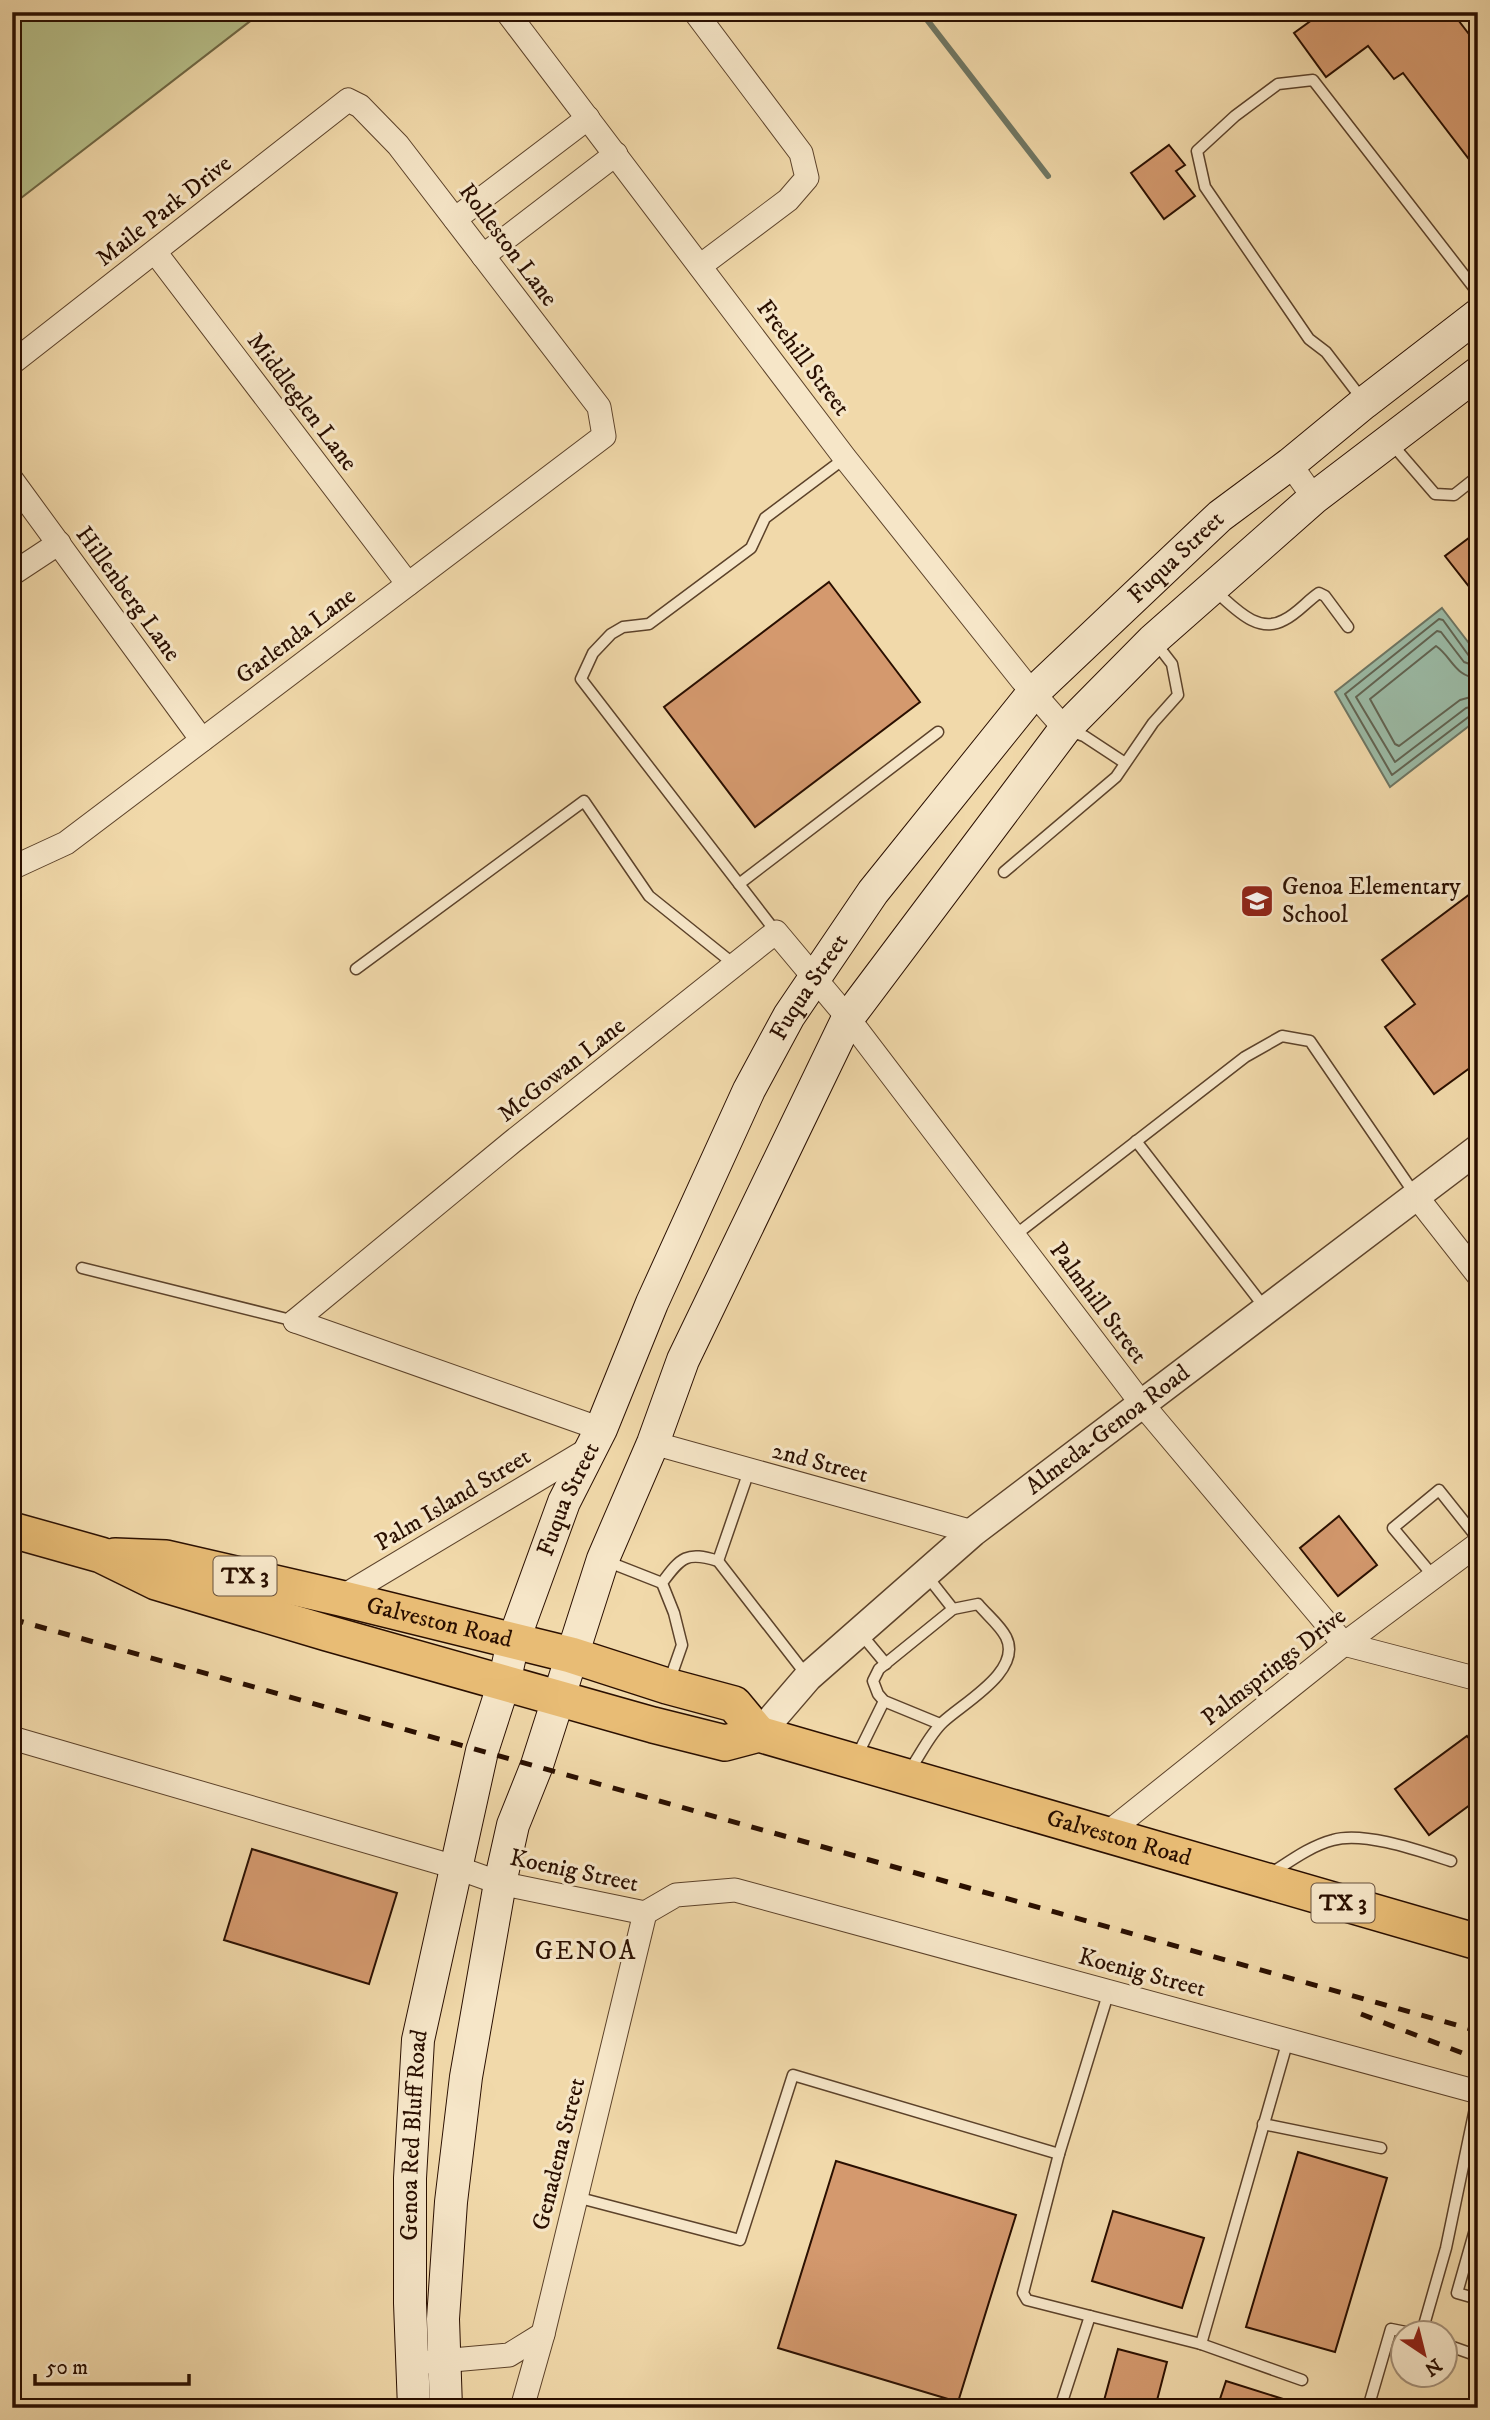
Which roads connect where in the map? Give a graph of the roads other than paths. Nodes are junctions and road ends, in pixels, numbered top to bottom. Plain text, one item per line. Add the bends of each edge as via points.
1 (507, 12) edge
2 (695, 12) edge
3 (348, 100) joint
4 (588, 118) junction
5 (616, 154) junction
6 (455, 219) junction
7 (155, 251) junction
8 (483, 256) junction
9 (700, 266) junction
10 (1478, 293) edge
11 (1478, 316) edge
12 (12, 363) edge
13 (1478, 373) edge
14 (1364, 403) junction
15 (604, 436) joint
16 (1389, 441) junction
17 (845, 458) junction
18 (1290, 464) junction
19 (1478, 476) edge
20 (12, 480) edge
21 (1314, 498) junction
22 (59, 543) junction
23 (12, 575) edge
24 (408, 584) junction
25 (1212, 588) junction
26 (1348, 627) dead end
27 (1153, 640) junction
28 (1033, 693) junction
29 (1065, 729) junction
30 (938, 732) dead end
31 (202, 740) junction
32 (1125, 763) junction
33 (14, 867) dead end
34 (1004, 872) dead end
35 (739, 884) junction
36 (776, 932) junction
37 (735, 965) junction
38 (356, 969) dead end
39 (813, 978) junction
40 (848, 1018) junction
41 (1136, 1142) junction
42 (1478, 1149) edge
43 (1416, 1196) junction
44 (1014, 1236) junction
45 (82, 1268) dead end
46 (1478, 1275) edge
47 (1266, 1310) junction
48 (295, 1321) junction
49 (1142, 1404) junction
50 (597, 1438) junction
51 (653, 1443) junction
52 (749, 1471) junction
53 (12, 1530) edge
54 (973, 1531) junction
55 (1478, 1542) edge
56 (101, 1555) junction
57 (603, 1559) junction
58 (718, 1561) junction
59 (925, 1573) junction
60 (1434, 1577) junction
61 (662, 1583) junction
62 (340, 1598) junction
63 (953, 1609) junction
64 (859, 1632) junction
65 (513, 1642) junction
66 (1344, 1644) junction
67 (571, 1655) junction
68 (886, 1664) junction
69 (808, 1676) junction
70 (1478, 1679) edge
71 (503, 1683) junction
72 (667, 1686) junction
73 (557, 1699) junction
74 (884, 1701) junction
75 (940, 1724) junction
76 (759, 1734) junction
77 (12, 1738) edge
78 (854, 1762) junction
79 (906, 1777) junction
80 (1105, 1835) junction
81 (1451, 1861) dead end
82 (455, 1867) junction
83 (1261, 1879) junction
84 (500, 1883) junction
85 (645, 1913) junction
86 (1478, 1942) edge
87 (1109, 1991) junction
88 (1288, 2040) junction
89 (1478, 2093) edge
90 (1263, 2124) junction
91 (1381, 2148) dead end
92 (1059, 2154) junction
93 (1464, 2163) junction
94 (1478, 2167) edge
95 (576, 2197) junction
96 (1478, 2219) edge
97 (1478, 2299) edge
98 (1090, 2316) junction
99 (1426, 2318) edge
100 (543, 2334) junction
101 (1388, 2339) edge
102 (1201, 2344) junction
103 (1458, 2349) edge
104 (1478, 2356) edge
105 (444, 2360) junction
106 (412, 2364) junction
107 (1302, 2380) dead end
108 (414, 2408) edge
109 (446, 2408) edge
110 (522, 2408) edge
111 (1060, 2408) edge
112 (1368, 2408) edge

1 - 4 street, Freehill Street
2 - 9 street via 801,153 807,178 788,200
3 - 6 street, Rolleston Lane via 360,106 398,145
3 - 7 street, Maile Park Drive
4 - 5 street, Freehill Street
4 - 6 street
5 - 8 street
5 - 9 street, Freehill Street
6 - 8 street, Rolleston Lane
7 - 12 street, Maile Park Drive
7 - 24 street, Middleglen Lane
8 - 15 street, Rolleston Lane via 599,407
9 - 17 street, Freehill Street
10 - 14 lane via 1313,80 1278,84 1197,151 1205,187 1309,339 1326,352
11 - 14 main road, Fuqua Street
13 - 16 main road, Fuqua Street
14 - 18 main road, Fuqua Street
15 - 24 street, Garlenda Lane
16 - 19 lane via 1434,494 1454,495
16 - 21 main road, Fuqua Street
17 - 28 street, Freehill Street
17 - 35 lane via 765,518 751,548 649,624 623,627 611,634 593,653 581,679
18 - 21 street
18 - 28 main road, Fuqua Street via 1220,516
20 - 22 street, Hillenberg Lane
21 - 25 main road, Fuqua Street
22 - 23 street
22 - 31 street, Hillenberg Lane
24 - 31 street, Garlenda Lane
25 - 26 lane via 1248,619 1268,626 1285,620 1319,593
25 - 27 main road, Fuqua Street
27 - 29 main road, Fuqua Street
27 - 32 lane via 1172,664 1178,695
28 - 29 street, Freehill Street
28 - 39 main road, Fuqua Street via 873,892
29 - 32 lane
29 - 40 main road, Fuqua Street
30 - 35 lane
31 - 33 street, Garlenda Lane via 66,843
32 - 34 lane via 1116,777
35 - 36 lane
36 - 37 street, McGowan Lane
36 - 39 street
37 - 38 lane via 649,896 584,801
37 - 48 street, McGowan Lane
39 - 40 street
39 - 50 main road, Fuqua Street via 749,1090 652,1303
40 - 44 street, Palmhill Street
40 - 51 main road, Fuqua Street via 683,1360
41 - 43 lane via 1254,1052 1282,1036 1310,1041
41 - 44 lane
41 - 47 lane
42 - 43 street, Almeda-Genoa Road
43 - 46 street
43 - 47 street, Almeda-Genoa Road
44 - 49 street, Palmhill Street
45 - 48 lane
47 - 49 street, Almeda-Genoa Road
48 - 50 street
49 - 54 street, Almeda-Genoa Road
49 - 66 street, Palmhill Street
50 - 62 street, Palm Island Street
50 - 65 main road, Fuqua Street via 564,1502
51 - 52 street, 2nd Street
51 - 57 main road, Fuqua Street
52 - 54 street, 2nd Street
52 - 58 lane
53 - 56 main road, Galveston Road / TX 3
54 - 59 street, Almeda-Genoa Road
55 - 60 street, Palmsprings Drive
55 - 60 lane via 1439,1490 1394,1528
56 - 62 main road, Galveston Road / TX 3 via 166,1558
56 - 71 main road, Galveston Road / TX 3 via 156,1582
57 - 61 lane
57 - 67 main road, Fuqua Street
58 - 61 lane via 698,1555 677,1562
58 - 69 lane
59 - 63 lane
59 - 64 street, Almeda-Genoa Road
60 - 66 street, Palmsprings Drive
61 - 72 lane via 681,1645
62 - 65 main road, Galveston Road / TX 3
63 - 68 lane
63 - 75 lane via 978,1604 1006,1637 1006,1663 996,1678
64 - 68 lane
64 - 69 street, Almeda-Genoa Road
65 - 67 main road, Galveston Road / TX 3
65 - 71 main road, Fuqua Street
66 - 70 street
66 - 80 street, Palmsprings Drive
67 - 72 main road, Galveston Road / TX 3
67 - 73 main road, Fuqua Street
68 - 74 lane via 873,1682
69 - 76 street, Almeda-Genoa Road
71 - 73 main road, Galveston Road / TX 3
71 - 82 main road, Fuqua Street
72 - 76 main road, Galveston Road / TX 3 via 734,1704
73 - 76 main road, Galveston Road / TX 3 via 725,1743
73 - 84 main road, Fuqua Street via 513,1825
74 - 75 lane
74 - 78 lane
75 - 79 lane
76 - 78 main road, Galveston Road / TX 3
77 - 82 street, Koenig Street
78 - 79 main road, Galveston Road / TX 3
79 - 80 main road, Galveston Road / TX 3
80 - 83 main road, Galveston Road / TX 3
81 - 83 lane via 1404,1846 1348,1837 1306,1851
82 - 84 street, Koenig Street
82 - 106 main road, Genoa Red Bluff Road via 418,2040 410,2178
83 - 86 main road, Galveston Road / TX 3
84 - 85 street, Koenig Street
84 - 105 main road, Genoa Red Bluff Road via 466,2077 451,2202
85 - 87 street, Koenig Street via 676,1895 735,1890
85 - 95 street, Genadena Street
87 - 88 street, Koenig Street
87 - 92 lane
88 - 89 street, Koenig Street
88 - 90 lane
89 - 93 lane
90 - 91 lane
90 - 102 lane
92 - 95 lane via 793,2075 740,2240
92 - 98 lane via 1023,2292 1027,2300
93 - 94 lane
93 - 99 lane
95 - 100 street, Genadena Street
96 - 97 lane via 1457,2293
98 - 102 lane
98 - 111 lane
100 - 105 street via 509,2355
100 - 110 street, Genadena Street
101 - 112 lane
102 - 107 lane
103 - 104 lane
105 - 106 street
105 - 109 main road, Genoa Red Bluff Road
106 - 108 main road, Genoa Red Bluff Road

